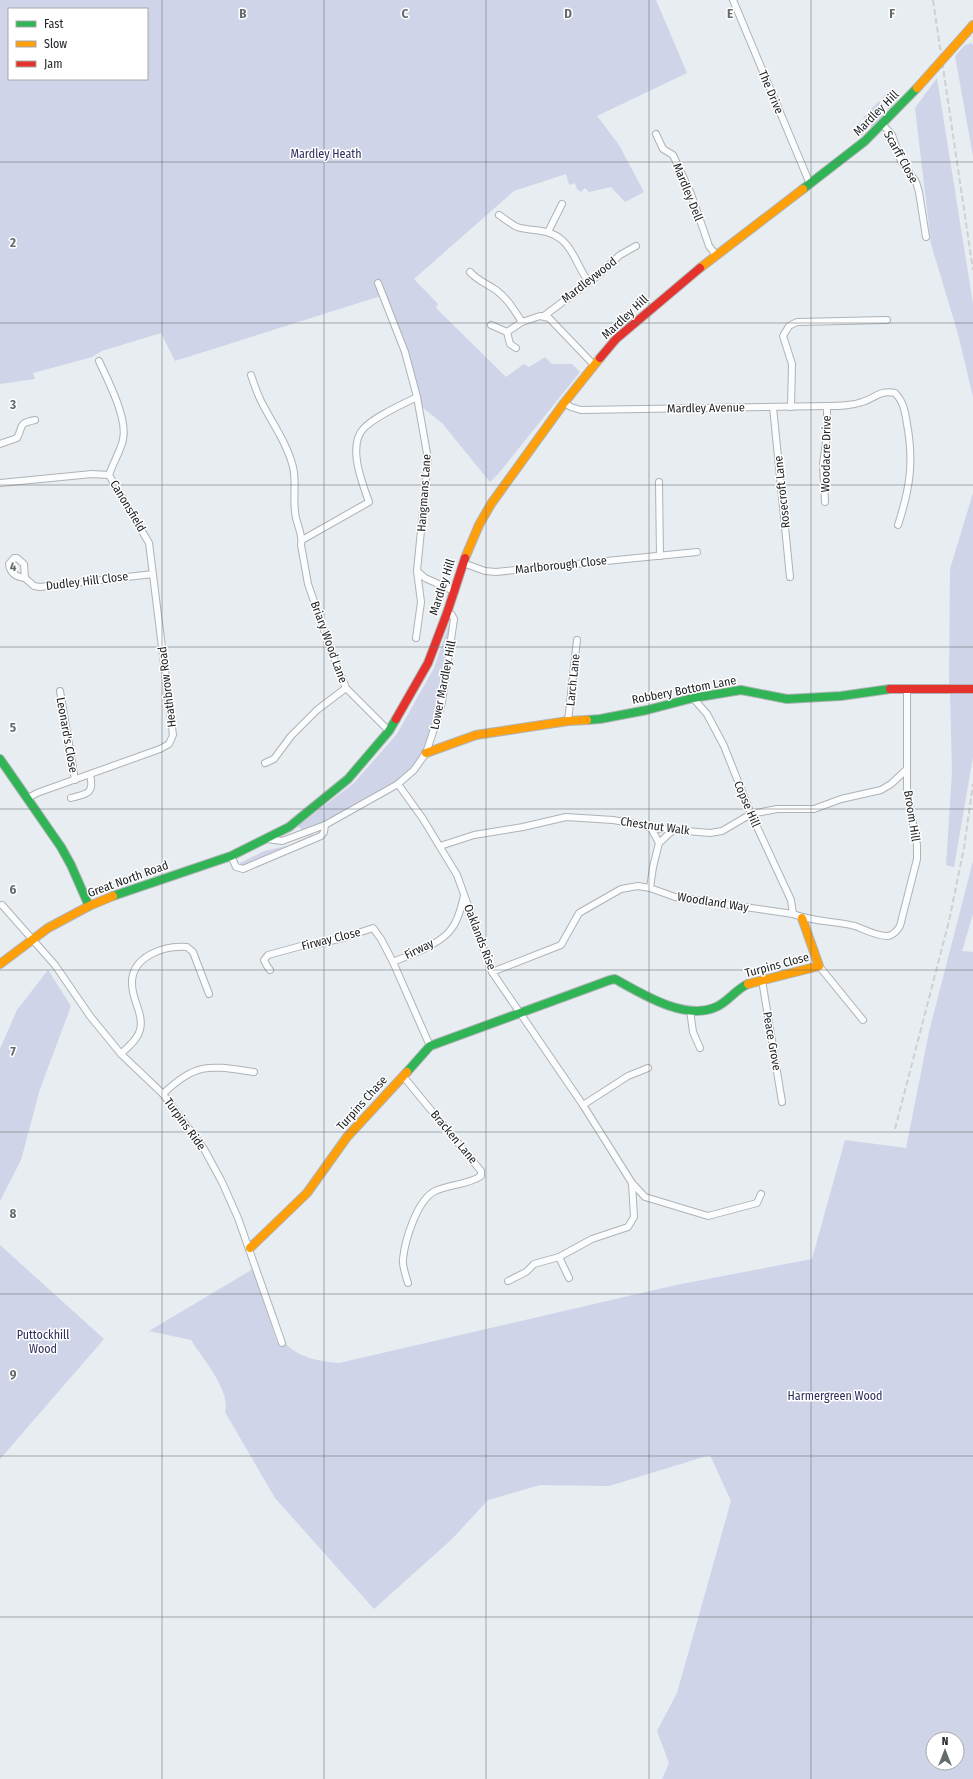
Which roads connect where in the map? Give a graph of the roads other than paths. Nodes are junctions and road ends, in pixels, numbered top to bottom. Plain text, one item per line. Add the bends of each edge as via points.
1 (733, 0) edge
2 (973, 25) edge
3 (883, 125) junction
4 (656, 134) dead end
5 (810, 184) junction
6 (562, 204) dead end
7 (499, 215) dead end
8 (548, 232) junction
9 (926, 237) dead end
10 (636, 246) dead end
11 (716, 255) junction
12 (470, 272) dead end
13 (589, 282) junction
14 (378, 283) dead end
15 (544, 316) junction
16 (887, 320) dead end
17 (522, 322) junction
18 (491, 326) dead end
19 (507, 332) junction
20 (516, 348) dead end
21 (99, 361) dead end
22 (594, 365) junction
23 (251, 375) dead end
24 (417, 397) junction
25 (564, 403) junction
26 (827, 406) junction
27 (773, 407) junction
28 (791, 407) junction
29 (35, 420) dead end
30 (0, 444) edge
31 (109, 475) junction
32 (659, 482) dead end
33 (0, 483) edge
34 (825, 502) dead end
35 (898, 525) dead end
36 (302, 540) junction
37 (697, 552) dead end
38 (660, 556) junction
39 (463, 563) junction
40 (418, 571) junction
41 (153, 574) junction
42 (790, 577) dead end
43 (25, 578) dead end
44 (454, 591) junction
45 (447, 613) junction
46 (416, 638) dead end
47 (577, 640) dead end
48 (346, 688) junction
49 (906, 689) junction
50 (973, 689) edge
51 (60, 691) dead end
52 (693, 698) junction
53 (568, 721) junction
54 (389, 731) junction
55 (426, 753) junction
56 (0, 759) edge
57 (265, 763) dead end
58 (906, 770) junction
59 (90, 775) junction
60 (75, 780) junction
61 (398, 784) junction
62 (28, 798) junction
63 (71, 798) dead end
64 (751, 814) junction
65 (325, 825) junction
66 (289, 827) junction
67 (651, 828) junction
68 (673, 830) junction
69 (297, 836) junction
70 (267, 839) junction
71 (659, 843) junction
72 (440, 846) junction
73 (231, 856) junction
74 (650, 888) junction
75 (464, 896) junction
76 (2, 905) dead end
77 (89, 906) junction
78 (793, 914) junction
79 (802, 918) junction
80 (890, 936) joint
81 (32, 939) junction
82 (392, 962) junction
83 (0, 964) edge
84 (819, 966) junction
85 (270, 970) dead end
86 (492, 972) junction
87 (762, 980) junction
88 (209, 994) dead end
89 (690, 1010) junction
90 (519, 1012) junction
91 (863, 1020) dead end
92 (430, 1046) junction
93 (700, 1048) dead end
94 (121, 1054) junction
95 (648, 1068) dead end
96 (254, 1072) dead end
97 (403, 1076) junction
98 (162, 1094) junction
99 (782, 1102) dead end
100 (583, 1105) junction
101 (632, 1183) junction
102 (761, 1194) dead end
103 (250, 1248) junction
104 (559, 1257) junction
105 (569, 1278) dead end
106 (508, 1281) dead end
107 (408, 1283) dead end
108 (282, 1343) dead end

1 - 5 street, The Drive
2 - 3 street, Mardley Hill, bridge
3 - 5 street, Mardley Hill
3 - 9 street, Scarff Close via 892,136 901,161 916,182
4 - 11 street, Mardley Dell via 663,149 673,155 691,194 709,246
5 - 11 street, Mardley Hill
6 - 8 street
7 - 8 street via 517,227
8 - 13 street via 567,246
10 - 13 street, Mardleywood via 620,255
11 - 22 street, Mardley Hill via 616,339
12 - 17 street via 504,296
13 - 15 street, Mardleywood
14 - 24 street, Hangmans Lane via 405,352
15 - 17 street, Mardleywood
15 - 22 street via 549,318
16 - 28 street via 797,322 789,326 783,336 792,364
17 - 19 street, Mardleywood
18 - 19 street
19 - 20 street via 510,344
21 - 31 street via 117,405 124,431
22 - 25 street, Mardley Hill
23 - 36 street, Briary Wood Lane via 260,400 291,459 296,518
24 - 36 street via 388,411 363,428 356,453 369,502
24 - 40 street, Hangmans Lane via 428,459
25 - 27 street, Mardley Avenue via 580,410
25 - 39 street, Mardley Hill via 491,504
26 - 28 street, Mardley Avenue
26 - 34 street, Woodacre Drive via 823,464
26 - 35 street, Mardley Avenue via 850,406 864,402 879,393 895,393 900,399 908,426 911,471 906,502
27 - 28 street, Mardley Avenue
27 - 42 street, Rosecroft Lane
29 - 30 street via 23,422 17,438
31 - 33 street, Canonsfield via 92,474
31 - 41 street, Canonsfield via 149,543
32 - 38 street
36 - 48 street, Briary Wood Lane via 308,584
37 - 38 street, Marlborough Close
38 - 39 street, Marlborough Close via 496,572
39 - 44 street, Mardley Hill
40 - 44 street via 425,578
40 - 46 street, Hangmans Lane via 421,602
41 - 43 street, Dudley Hill Close via 40,587 34,586
41 - 59 street, Heathbrow Road via 172,739 160,749
44 - 45 street, Mardley Hill
45 - 54 street, Mardley Hill via 428,663
45 - 55 street, Lower Mardley Hill via 453,617 453,627 442,702
47 - 53 street, Larch Lane
48 - 54 street, Briary Wood Lane
48 - 57 street via 317,710 291,736 274,759
49 - 50 street, Robbery Bottom Lane
49 - 52 street, Robbery Bottom Lane via 787,699 741,690
49 - 58 street, Broom Hill
51 - 60 street, Leonard's Close
52 - 53 street, Robbery Bottom Lane via 614,716
52 - 64 street, Copse Hill via 707,714 724,746
53 - 55 street, Robbery Bottom Lane via 476,735
54 - 66 street, Great North Road via 348,779
55 - 61 street, Lower Mardley Hill via 414,770
56 - 62 street
58 - 64 street, Chestnut Walk via 888,787 841,798 821,807 802,810 777,809
58 - 80 street, Broom Hill via 917,859 900,926
59 - 60 street, Heathbrow Road
59 - 63 street via 91,790
60 - 62 street, Heathbrow Road
61 - 65 street, Lower Mardley Hill
61 - 72 street, Oaklands Rise
62 - 77 street via 61,847
64 - 68 street, Chestnut Walk via 716,832
64 - 78 street, Copse Hill via 791,900
65 - 69 street, Lower Mardley Hill
65 - 73 street, Lower Mardley Hill via 321,836 243,869 236,867
66 - 69 street
66 - 70 street, Great North Road
67 - 68 street, Chestnut Walk
67 - 71 street
67 - 72 street, Chestnut Walk via 613,820 566,817 474,835
68 - 71 street
69 - 70 street, Lower Mardley Hill via 279,842
70 - 73 street, Great North Road
71 - 74 street
72 - 75 street, Oaklands Rise
73 - 77 street, Great North Road via 125,891
74 - 78 street, Woodland Way via 675,897
74 - 86 street, Woodland Way via 638,886 621,889 579,913 561,945
75 - 82 street, Firway via 459,916 451,930 430,945
75 - 86 street, Oaklands Rise
76 - 81 street, Turpins Ride
77 - 81 street, Great North Road
78 - 79 street, Woodland Way
79 - 80 street, Woodland Way via 854,926 875,934
79 - 84 street, Turpins Close
81 - 83 street, Great North Road
81 - 94 street, Turpins Ride via 55,965 90,1016
82 - 85 street, Firway Close via 373,928 343,938 268,955 264,960
82 - 92 street, Firway
84 - 87 street, Turpins Close
84 - 91 street
86 - 90 street, Oaklands Rise
87 - 89 street, Turpins Close via 740,988 714,1008
87 - 99 street, Peace Grove
88 - 94 street via 193,952 187,947 166,948 150,955 141,962 134,973 132,984 140,1012 140,1030 136,1039
89 - 90 street, Turpins Close via 654,1000 615,979
89 - 93 street via 693,1032
90 - 92 street, Turpins Chase
90 - 100 street, Oaklands Rise
92 - 97 street, Turpins Chase
94 - 98 street, Turpins Ride
95 - 100 street via 628,1076
96 - 98 street via 218,1067 204,1068 181,1078
97 - 103 street, Turpins Chase via 347,1137 307,1193
97 - 107 street, Bracken Lane via 481,1171 481,1176 474,1181 432,1192 420,1204 402,1260
98 - 103 street, Turpins Ride via 204,1149 222,1182
100 - 101 street, Oaklands Rise
101 - 102 street via 645,1197 708,1216 757,1202
101 - 104 street, Oaklands Rise via 634,1217 628,1227 592,1240
103 - 108 street, Turpins Ride
104 - 105 street
104 - 106 street, Oaklands Rise via 534,1264 526,1272

